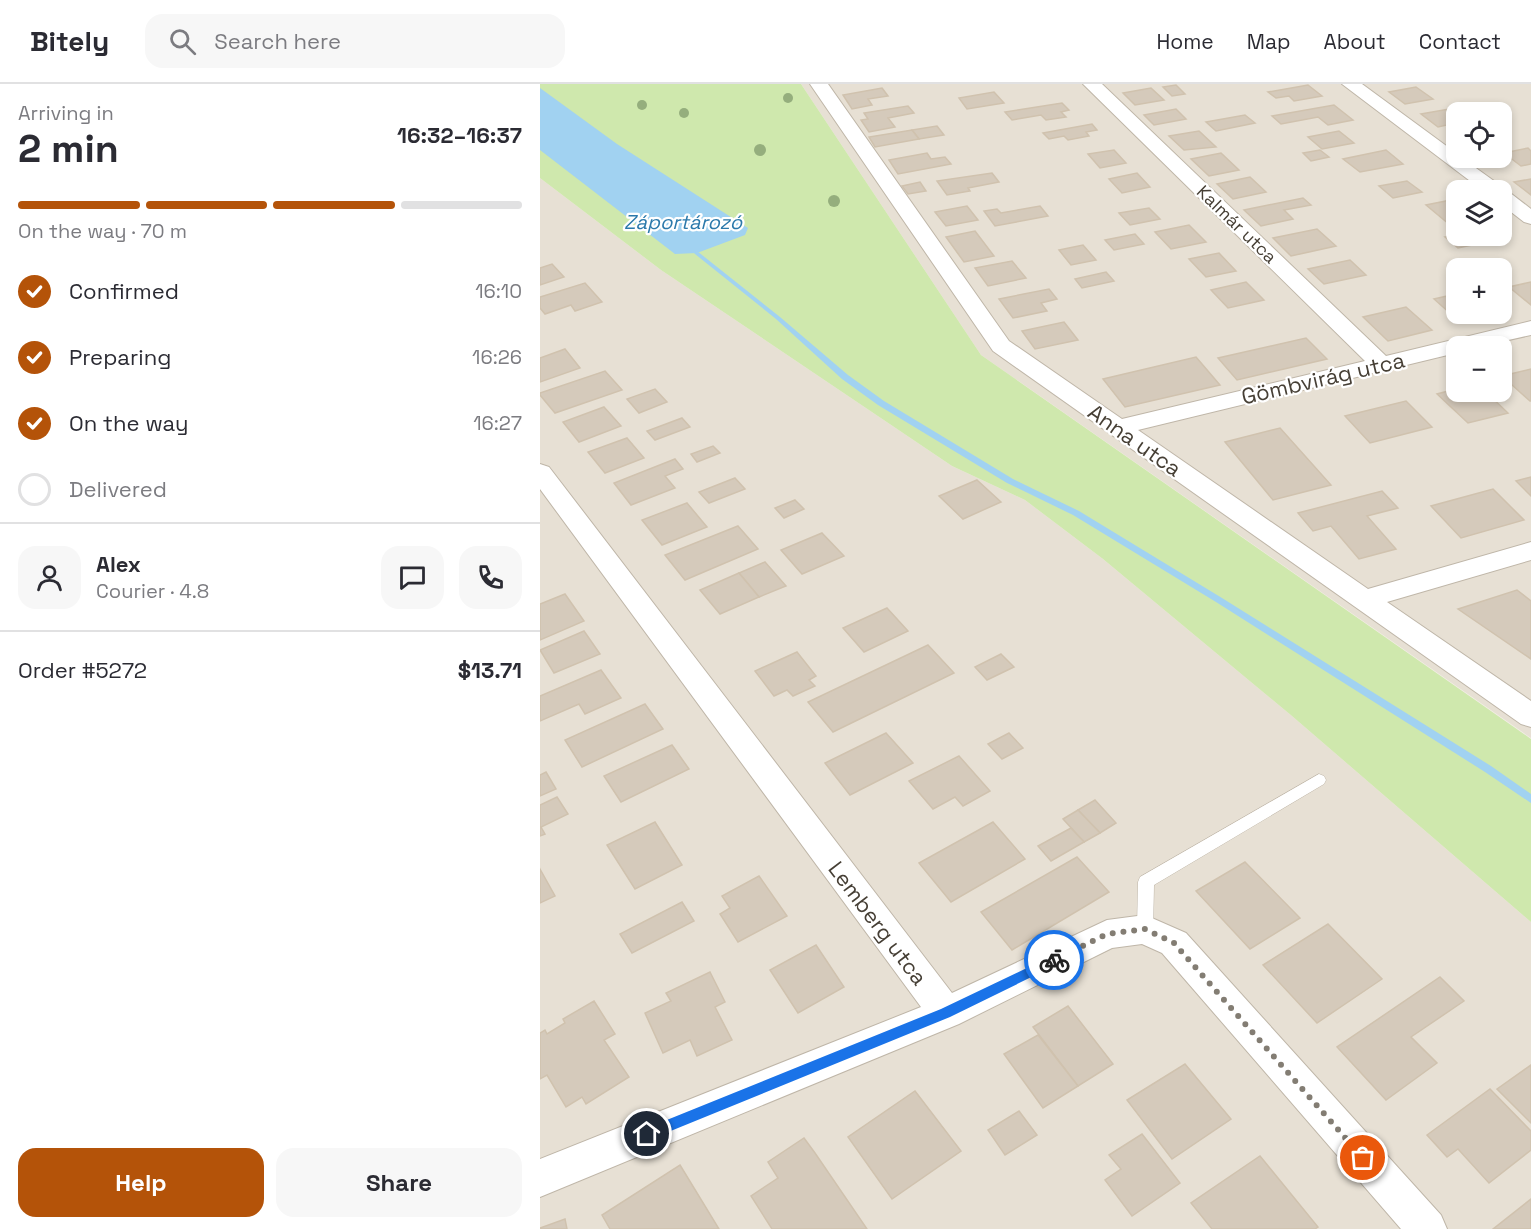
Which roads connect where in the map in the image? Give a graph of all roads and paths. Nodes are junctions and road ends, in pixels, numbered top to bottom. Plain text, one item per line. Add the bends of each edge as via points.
1 (819, 84) edge
2 (1092, 84) edge
3 (1351, 84) edge
4 (1481, 180) edge
5 (1512, 204) edge
6 (1531, 218) edge
7 (1531, 328) edge
8 (1382, 364) junction
9 (1116, 428) junction
10 (540, 472) edge
11 (1531, 551) edge
12 (1364, 599) junction
13 (1531, 716) edge
14 (1319, 780) dead end
15 (1145, 929) junction
16 (946, 1013) junction
17 (540, 1178) edge
18 (1426, 1229) edge

1 - 9 street, Anna utca via 1001,346
2 - 8 street, Kalmár utca
3 - 4 street
5 - 6 street
7 - 8 street, Gömbvirág utca
8 - 9 street, Gömbvirág utca
9 - 12 street, Anna utca
10 - 16 street, Lemberg utca
11 - 12 street
12 - 13 street, Anna utca
14 - 15 lane via 1146,882
15 - 16 street via 1107,934
15 - 18 street via 1174,943
16 - 17 street

